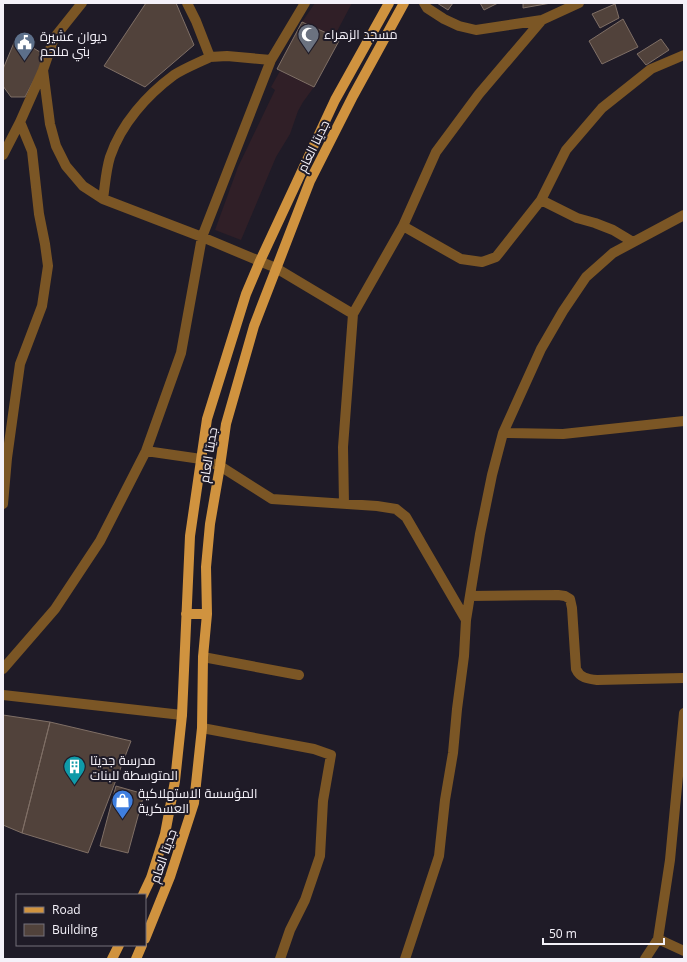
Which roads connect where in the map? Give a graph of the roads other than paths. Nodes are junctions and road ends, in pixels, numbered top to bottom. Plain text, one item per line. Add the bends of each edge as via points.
1 (82, 3) edge
2 (187, 3) edge
3 (305, 3) edge
4 (389, 3) edge
5 (404, 3) edge
6 (424, 3) edge
7 (579, 3) edge
8 (542, 20) junction
9 (684, 55) edge
10 (210, 57) junction
11 (271, 60) junction
12 (43, 70) junction
13 (20, 122) junction
14 (3, 155) edge
15 (103, 199) junction
16 (541, 200) junction
17 (684, 215) edge
18 (403, 226) junction
19 (202, 237) junction
20 (633, 242) junction
21 (260, 261) junction
22 (276, 268) junction
23 (353, 314) junction
24 (684, 420) edge
25 (503, 433) junction
26 (146, 451) junction
27 (201, 459) junction
28 (220, 466) junction
29 (3, 504) edge
30 (344, 504) junction
31 (470, 596) junction
32 (186, 614) junction
33 (207, 614) junction
34 (466, 620) junction
35 (203, 658) junction
36 (3, 668) edge
37 (299, 675) dead end
38 (684, 678) edge
39 (3, 695) edge
40 (684, 713) edge
41 (182, 715) junction
42 (202, 728) junction
43 (143, 894) edge
44 (146, 936) edge
45 (658, 939) junction
46 (118, 946) edge
47 (142, 946) edge
48 (684, 951) edge
49 (112, 959) edge
50 (136, 959) edge
51 (280, 959) edge
52 (405, 959) edge
53 (645, 959) edge

1 - 12 street via 54,38
2 - 10 street
3 - 11 street
4 - 21 main road, جديتا العام via 335,100
5 - 22 main road, جديتا العام via 310,181
6 - 8 street via 427,8 444,19 476,30
7 - 8 street
8 - 18 street via 479,94 436,152
9 - 16 street via 651,69 602,108 566,150
10 - 11 street
10 - 15 street via 175,75 135,112 110,157
11 - 19 street
12 - 13 street
12 - 15 street via 50,124 56,146 66,166 83,186
13 - 14 street
13 - 29 street via 32,151 48,266 42,306 20,364
15 - 19 street
16 - 18 street via 496,257 482,262 461,259
16 - 20 street via 577,218 613,230
17 - 20 street
18 - 23 street
19 - 21 street
19 - 26 street via 181,353
20 - 25 street via 613,253 582,282 541,349
21 - 22 street
21 - 27 main road, جديتا العام via 244,301 207,419
22 - 23 street
22 - 28 main road, جديتا العام via 254,326 226,424
23 - 30 street via 343,447
24 - 25 street via 563,434
25 - 31 street via 480,534
26 - 27 street
26 - 36 street via 100,541 55,609
27 - 28 street
27 - 32 main road, جديتا العام via 190,536
28 - 30 street via 272,499
28 - 33 main road, جديتا العام via 206,560
30 - 34 street via 396,509 406,517
31 - 34 street
31 - 38 street via 558,595 570,599 576,669 578,674 586,678
32 - 33 main road
32 - 41 main road, جديتا العام
33 - 35 main road, جديتا العام
34 - 52 street via 453,753 439,856
35 - 37 street
35 - 42 main road, جديتا العام
39 - 41 street
40 - 45 street via 670,860
41 - 43 main road, جديتا العام via 175,781 165,834
42 - 44 main road, جديتا العام via 194,803 170,876
42 - 51 street via 314,749 330,755 323,801 320,856
45 - 48 street
45 - 53 street
46 - 49 main road
47 - 50 main road

